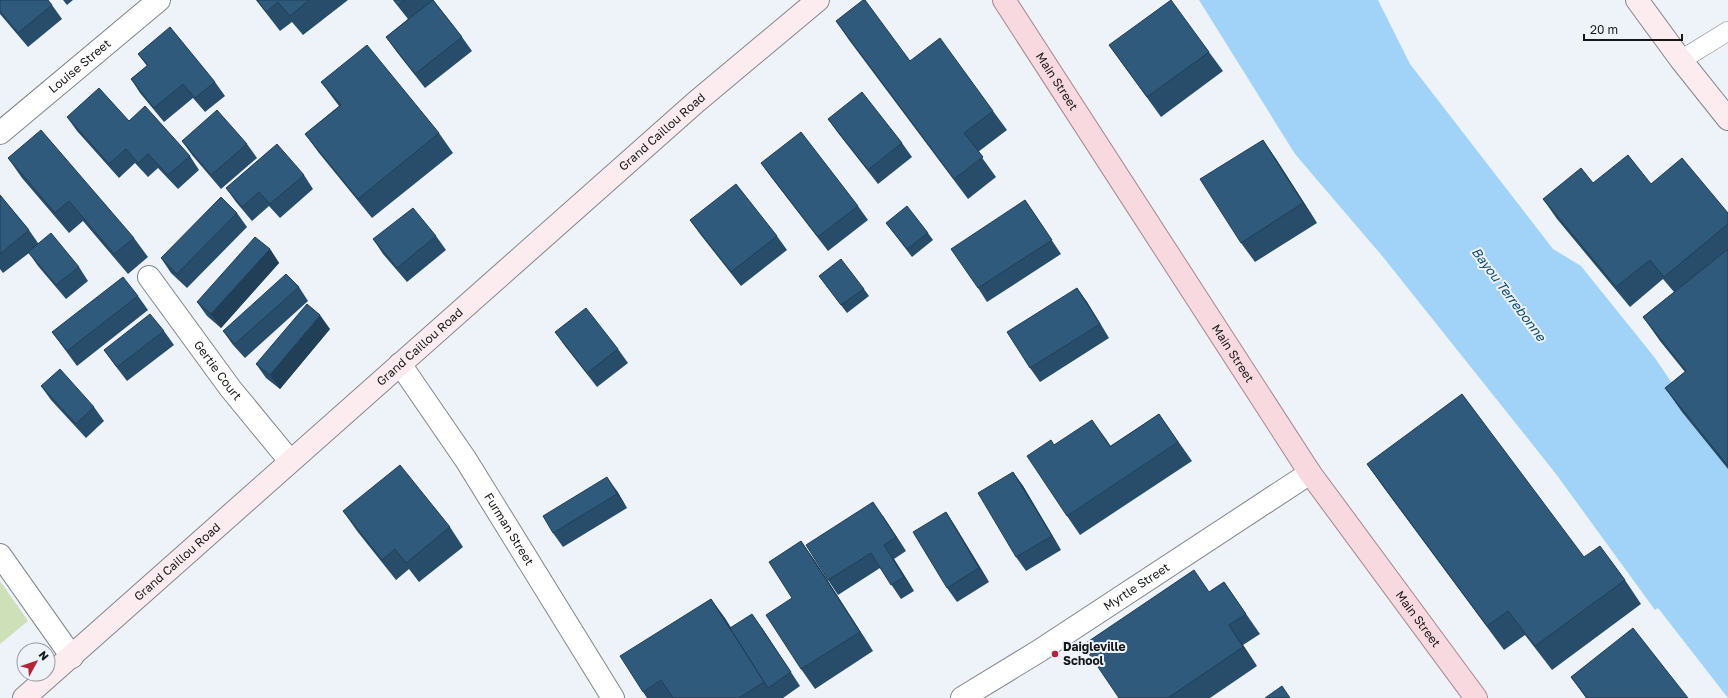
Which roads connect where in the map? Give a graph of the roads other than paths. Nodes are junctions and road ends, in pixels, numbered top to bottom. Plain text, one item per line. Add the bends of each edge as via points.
1 (159, 0) edge
2 (818, 0) edge
3 (1004, 0) edge
4 (1637, 0) edge
5 (1728, 31) edge
6 (1681, 60) junction
7 (1728, 119) edge
8 (0, 133) edge
9 (149, 277) dead end
10 (400, 364) junction
11 (290, 461) junction
12 (1310, 473) junction
13 (0, 555) edge
14 (72, 657) junction
15 (24, 698) edge
16 (613, 698) edge
17 (962, 698) edge
18 (1476, 698) edge

1 - 8 street, Louise Street
2 - 10 main road, Grand Caillou Road via 696,102
3 - 12 main road, Main Street
4 - 6 main road
5 - 6 lane
6 - 7 main road
9 - 11 street, Gertie Court via 230,388
10 - 11 main road, Grand Caillou Road
10 - 16 street, Furman Street via 466,460
11 - 14 main road, Grand Caillou Road
12 - 17 street, Myrtle Street
12 - 18 main road, Main Street
13 - 14 street
14 - 15 main road, Grand Caillou Road

